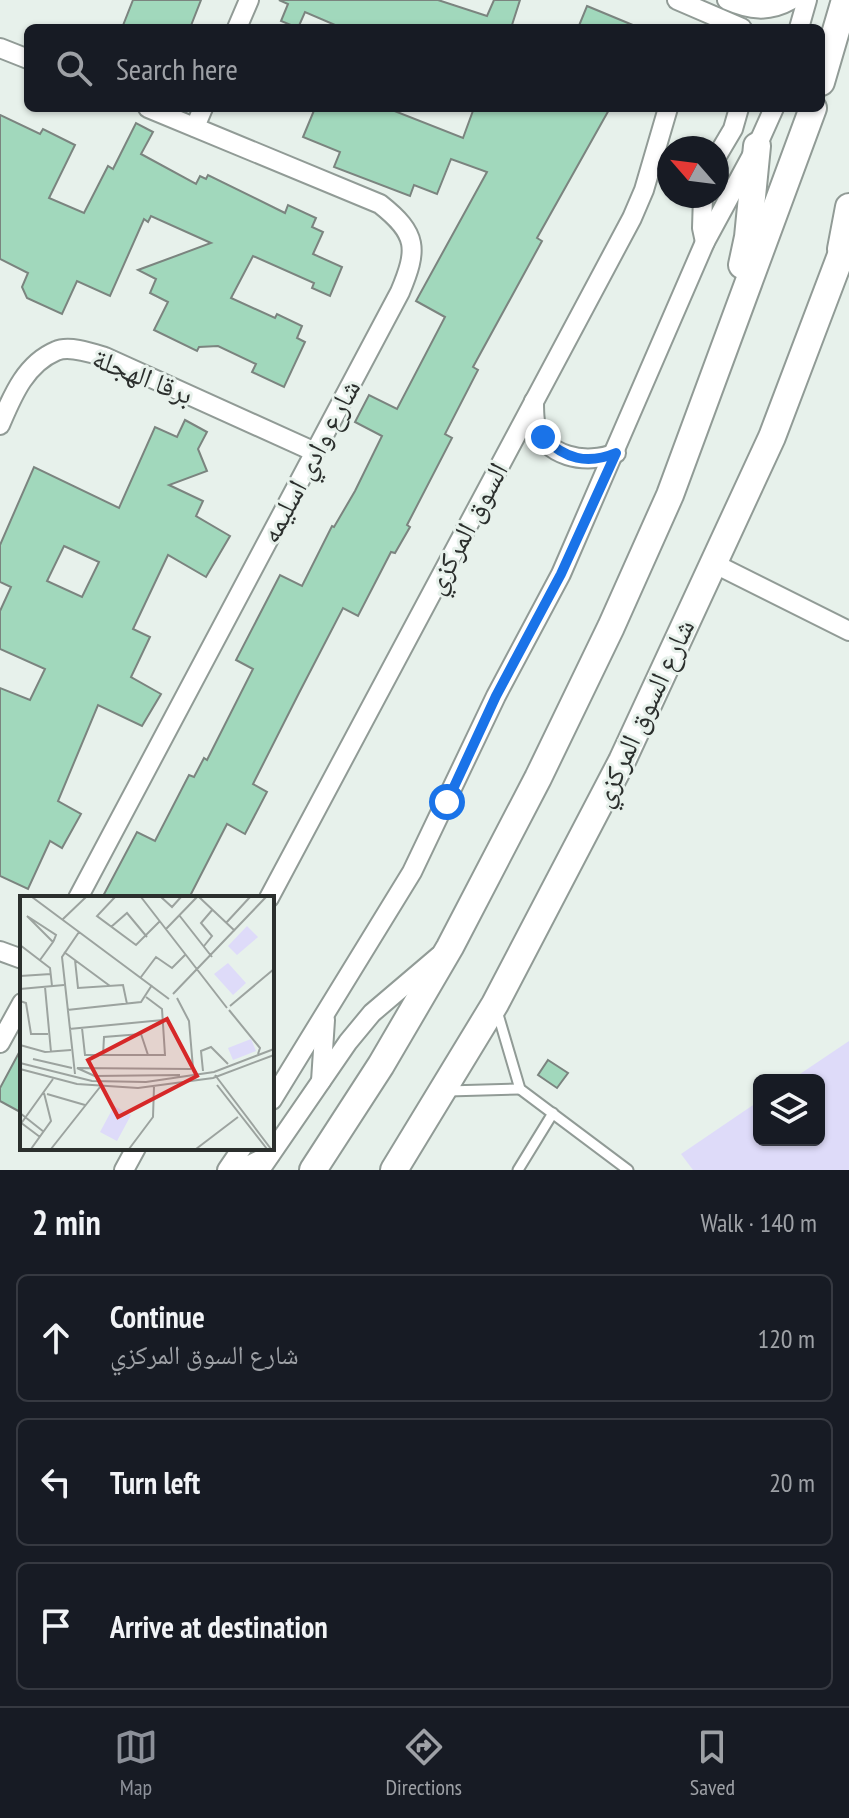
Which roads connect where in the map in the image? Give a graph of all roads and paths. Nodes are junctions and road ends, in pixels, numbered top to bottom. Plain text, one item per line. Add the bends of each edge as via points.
1 (249, 0) edge
2 (677, 0) edge
3 (727, 0) edge
4 (791, 0) edge
5 (807, 0) edge
6 (845, 0) edge
7 (239, 24) edge
8 (729, 24) edge
9 (800, 24) edge
10 (0, 48) edge
11 (24, 57) edge
12 (825, 68) edge
13 (158, 112) edge
14 (201, 112) edge
15 (667, 112) edge
16 (738, 112) edge
17 (772, 112) edge
18 (812, 112) edge
19 (195, 127) junction
20 (729, 136) edge
21 (757, 146) junction
22 (849, 207) edge
23 (703, 208) edge
24 (849, 234) edge
25 (705, 242) junction
26 (836, 272) junction
27 (735, 323) junction
28 (534, 401) junction
29 (0, 425) edge
30 (315, 452) junction
31 (616, 453) junction
32 (713, 563) junction
33 (849, 631) edge
34 (79, 896) edge
35 (270, 896) edge
36 (450, 947) junction
37 (0, 951) edge
38 (20, 958) edge
39 (495, 1004) junction
40 (20, 1007) edge
41 (327, 1013) junction
42 (0, 1043) edge
43 (321, 1081) junction
44 (520, 1089) junction
45 (444, 1091) junction
46 (274, 1097) edge
47 (553, 1113) junction
48 (135, 1150) edge
49 (241, 1150) edge
50 (272, 1154) junction
51 (124, 1170) edge
52 (227, 1170) edge
53 (239, 1170) edge
54 (260, 1170) edge
55 (313, 1170) edge
56 (394, 1170) edge
57 (518, 1170) edge
58 (628, 1170) edge

1 - 7 street
2 - 8 street
3 - 4 street via 758,10
5 - 9 street
6 - 12 main road
10 - 11 street
13 - 19 street, شارع وادي اسليمه
14 - 19 street
15 - 28 street, السوق المركزي via 632,218
16 - 20 street
17 - 21 street
18 - 27 main road
19 - 30 street, شارع وادي اسليمه via 380,204 403,222 412,243 411,267 400,292
21 - 25 street
21 - 27 main road
22 - 26 main road
23 - 25 street
24 - 26 main road, شارع السوق المركزي
25 - 31 street
26 - 32 main road, شارع السوق المركزي via 772,437
27 - 36 main road via 670,495 611,627
28 - 31 street via 535,423 562,453 585,460
28 - 35 street, السوق المركزي
29 - 30 street, برقا الهجلة via 17,385 38,364 57,350 83,351
30 - 34 street, شارع وادي اسليمه
31 - 41 street via 412,872
32 - 33 street
32 - 39 main road, شارع السوق المركزي via 622,761
36 - 43 street via 372,1013
36 - 55 main road
37 - 38 street
39 - 44 lane
39 - 45 main road, شارع السوق المركزي
40 - 42 street
41 - 43 street
41 - 46 street
43 - 50 street
44 - 45 lane
44 - 47 lane
45 - 56 main road, شارع السوق المركزي
47 - 57 lane
47 - 58 lane
48 - 51 street
49 - 52 street
50 - 53 street
50 - 54 street

